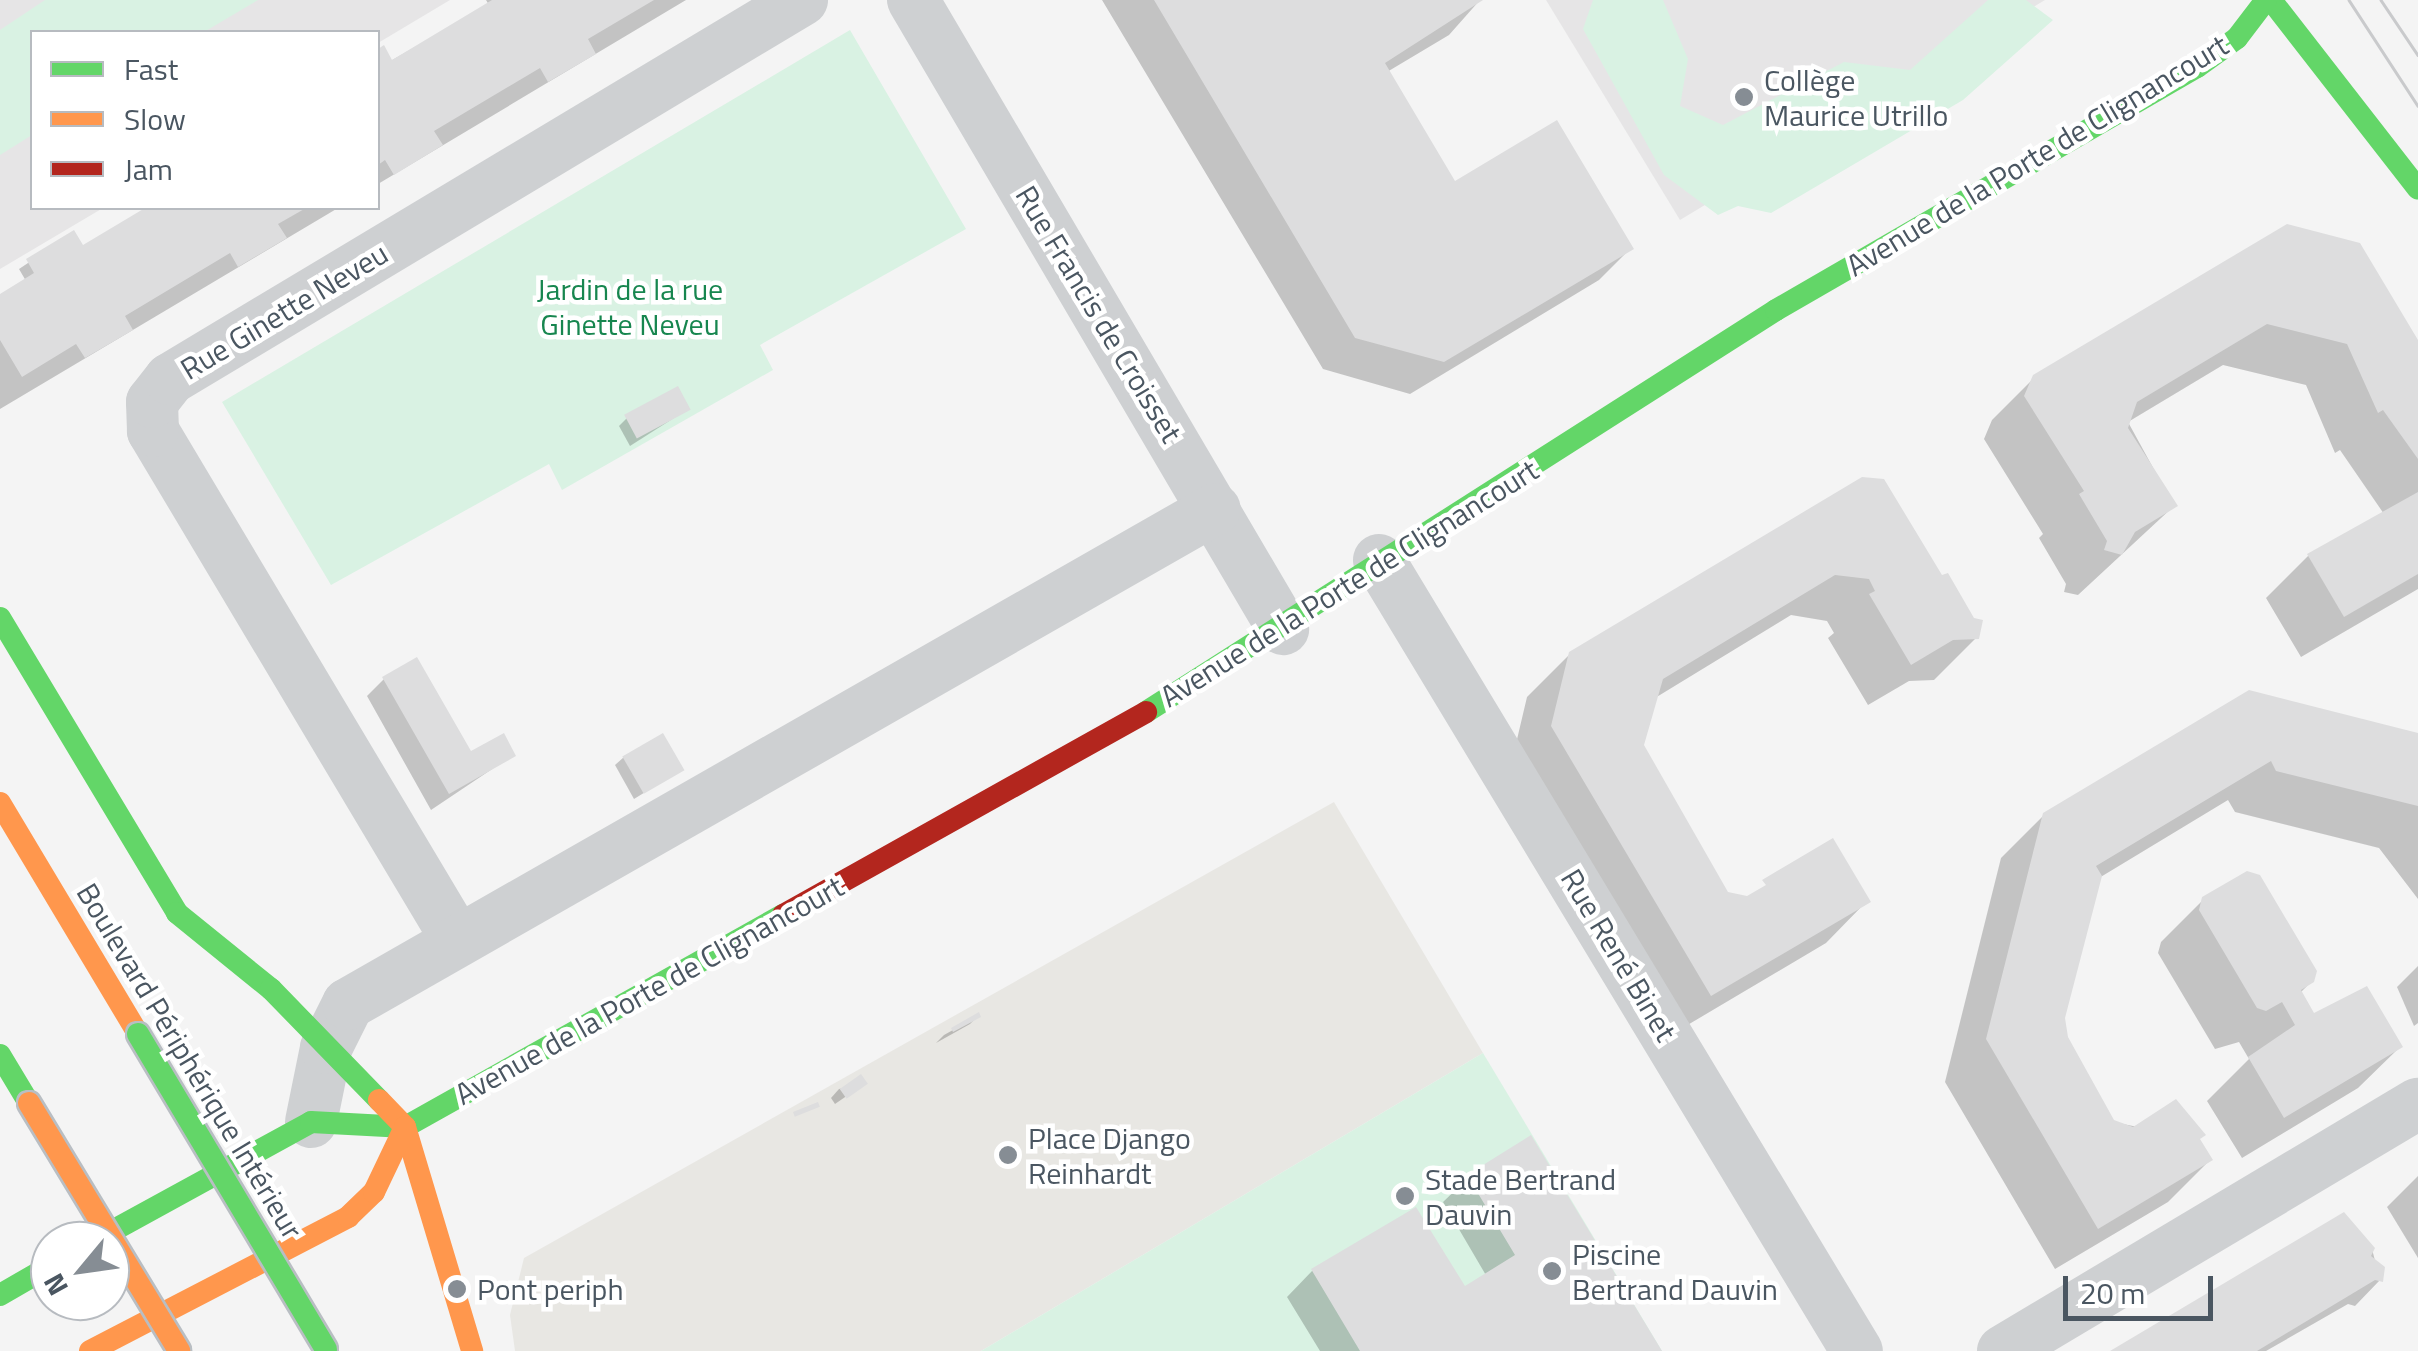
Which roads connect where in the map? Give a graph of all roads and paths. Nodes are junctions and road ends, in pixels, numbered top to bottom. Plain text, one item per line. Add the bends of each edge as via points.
1 (802, 0) edge
2 (913, 0) edge
3 (2269, 0) edge
4 (2418, 190) edge
5 (1215, 509) junction
6 (1379, 560) junction
7 (0, 618) edge
8 (1283, 629) junction
9 (0, 803) edge
10 (458, 940) junction
11 (326, 1048) junction
12 (0, 1055) edge
13 (2418, 1104) edge
14 (311, 1122) junction
15 (405, 1127) junction
16 (130, 1221) edge
17 (30, 1278) edge
18 (0, 1296) edge
19 (90, 1351) edge
20 (178, 1351) edge
21 (328, 1351) edge
22 (472, 1351) edge
23 (1857, 1351) edge
24 (2003, 1351) edge

1 - 10 street, Rue Ginette Neveu via 170,379 152,402 152,431
2 - 5 street, Rue Francis de Croisset
3 - 4 main road
3 - 6 main road, Avenue de la Porte de Clignancourt via 2236,38 2197,67 2060,140 1776,310
5 - 8 street, Rue Francis de Croisset
5 - 10 street
6 - 8 main road, Avenue de la Porte de Clignancourt
6 - 23 street, Rue René Binet
7 - 11 main road via 177,913 272,989
8 - 15 main road, Avenue de la Porte de Clignancourt
9 - 21 main road, Boulevard Périphérique Intérieur, bridge
10 - 11 street via 348,1004
11 - 14 street
11 - 15 main road
12 - 20 main road, bridge
13 - 24 street
14 - 15 main road
14 - 16 main road
15 - 19 main road via 374,1192 348,1218
15 - 22 main road
17 - 18 main road

